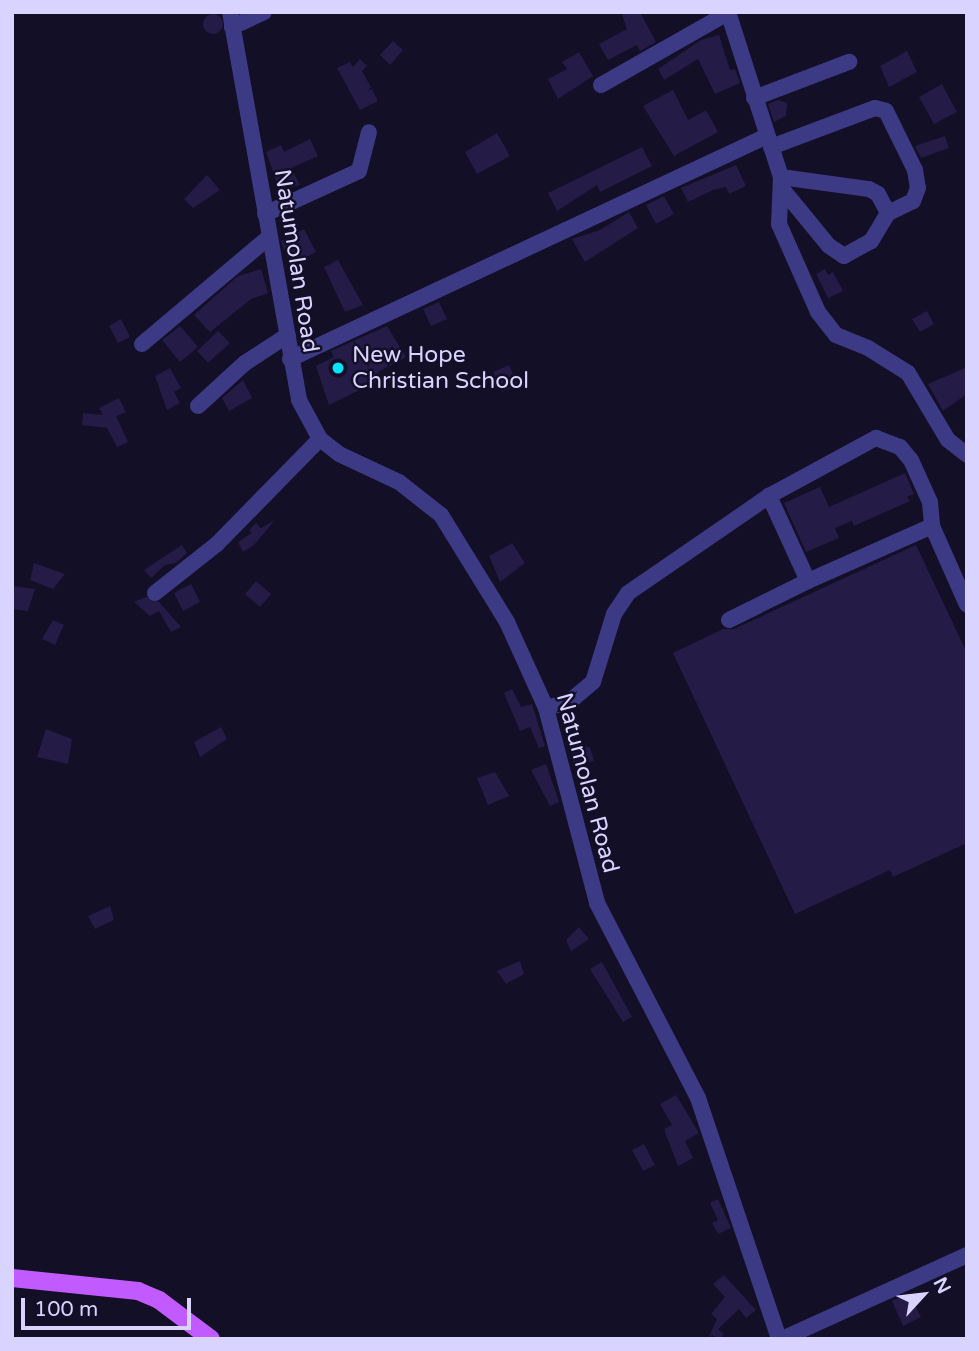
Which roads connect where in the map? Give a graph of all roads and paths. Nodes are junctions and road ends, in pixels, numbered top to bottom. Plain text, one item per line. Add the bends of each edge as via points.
1 (264, 12) edge
2 (728, 13) edge
3 (231, 20) edge
4 (849, 62) dead end
5 (601, 85) dead end
6 (754, 98) junction
7 (369, 132) dead end
8 (769, 142) junction
9 (782, 184) junction
10 (888, 213) junction
11 (265, 214) junction
12 (269, 237) junction
13 (288, 335) junction
14 (142, 344) dead end
15 (290, 359) junction
16 (198, 406) dead end
17 (320, 439) junction
18 (967, 454) edge
19 (769, 496) junction
20 (932, 526) junction
21 (808, 581) junction
22 (155, 593) dead end
23 (967, 605) edge
24 (729, 620) dead end
25 (546, 708) junction
26 (967, 1255) edge
27 (12, 1278) edge
28 (211, 1339) edge
29 (780, 1339) edge

1 - 3 street
2 - 5 street
2 - 6 street
3 - 11 street, Natumolan Road
4 - 6 street
6 - 8 street
7 - 11 street via 359,171
8 - 9 street
8 - 10 street via 875,108 887,111 915,170 918,188 913,201
8 - 15 street
9 - 10 street via 869,189 882,199
9 - 10 street via 829,246 844,256 871,241
9 - 18 street via 779,224 830,330 908,373 948,440
11 - 12 street, Natumolan Road
12 - 13 street, Natumolan Road
12 - 14 street
13 - 15 street, Natumolan Road
13 - 16 street via 245,363
15 - 17 street, Natumolan Road via 299,400
17 - 22 street via 217,544
17 - 25 street, Natumolan Road via 349,460 416,492 441,515 507,622
19 - 20 street via 867,441 889,440 916,469 930,502
19 - 21 street
19 - 25 street via 628,593 614,614 593,682 569,702
20 - 21 street
20 - 23 street
21 - 24 street
25 - 29 street, Natumolan Road via 597,903 698,1098
26 - 29 street
27 - 28 main road via 138,1291 159,1300

